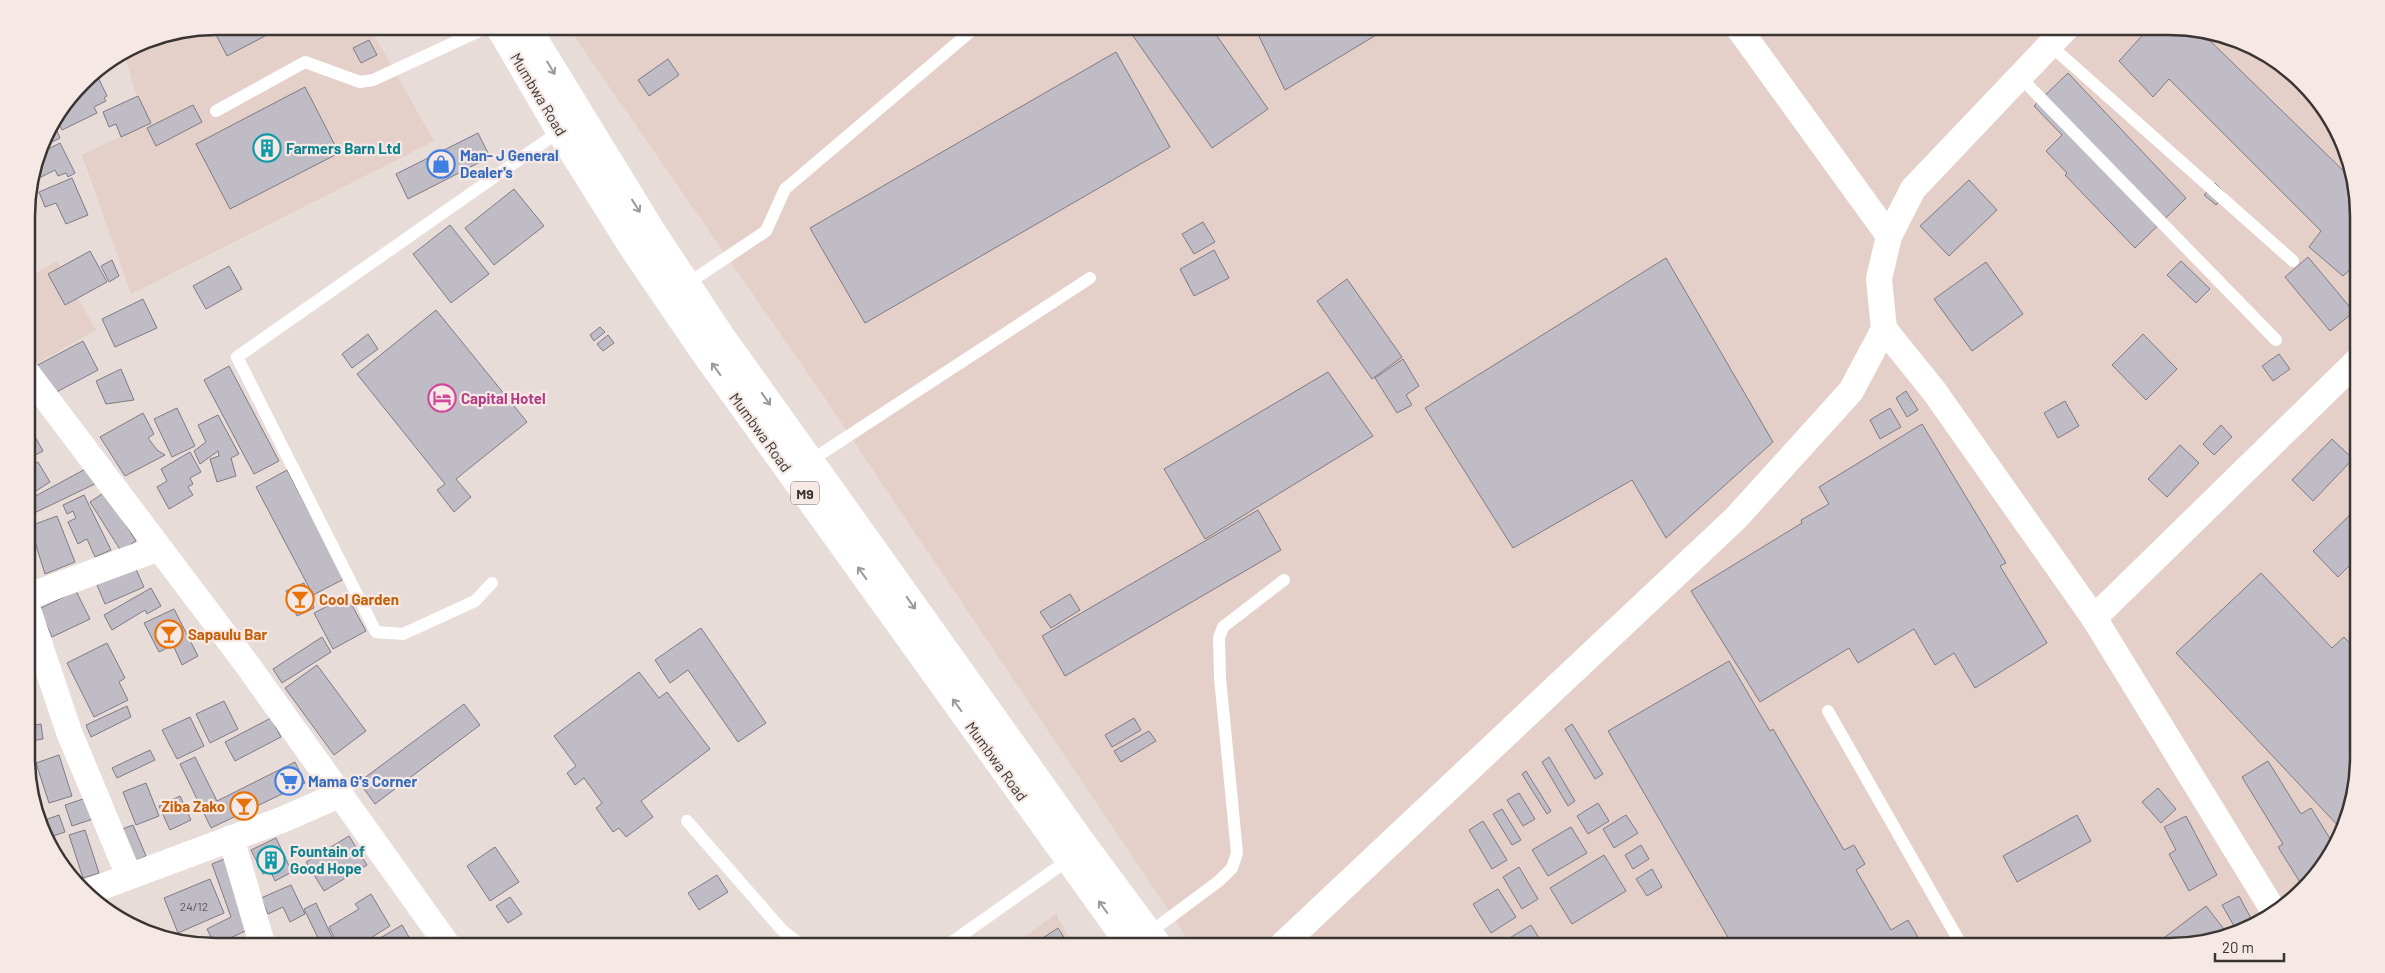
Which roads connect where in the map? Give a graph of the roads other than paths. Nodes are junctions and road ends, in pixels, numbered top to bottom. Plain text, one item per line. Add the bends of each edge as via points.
1 (470, 35) edge
2 (503, 35) edge
3 (532, 35) edge
4 (966, 35) edge
5 (1744, 35) edge
6 (2059, 36) edge
7 (2019, 76) junction
8 (216, 111) dead end
9 (560, 130) junction
10 (1889, 236) junction
11 (2293, 261) dead end
12 (1090, 278) dead end
13 (687, 284) junction
14 (1884, 329) junction
15 (2276, 340) dead end
16 (2350, 368) edge
17 (35, 383) edge
18 (810, 461) junction
19 (159, 548) junction
20 (1284, 580) dead end
21 (492, 583) dead end
22 (35, 594) edge
23 (2094, 618) junction
24 (35, 631) edge
25 (1828, 710) dead end
26 (341, 794) junction
27 (687, 821) dead end
28 (231, 838) junction
29 (1068, 860) junction
30 (129, 876) junction
31 (93, 890) edge
32 (2271, 907) edge
33 (260, 938) edge
34 (443, 938) edge
35 (792, 938) edge
36 (958, 938) edge
37 (1142, 938) edge
38 (1143, 938) edge
39 (1151, 938) edge
40 (1289, 938) edge
41 (1957, 938) edge

1 - 8 lane via 373,80 360,82 305,62
2 - 9 main road, Mumbwa Road / M9
3 -> 13 main road, Mumbwa Road / M9
4 - 13 lane via 785,188 766,231
5 - 10 street
6 - 7 street
6 - 11 lane
7 - 10 street via 1913,189
7 - 15 lane
9 - 21 lane via 237,357 376,632 403,634 475,601
29 -> 9 main road, Mumbwa Road / M9 via 705,353 634,249
10 - 14 street via 1879,279
12 - 18 lane
13 -> 18 main road, Mumbwa Road / M9
14 - 23 street via 1934,391
14 - 40 street via 1851,391 1736,518
16 - 23 street
17 - 19 street
18 -> 38 main road, Mumbwa Road / M9 via 1082,844
19 - 22 street
19 - 26 street
20 - 39 lane via 1223,627 1219,638 1237,853 1232,868
23 - 32 street
24 - 30 street via 69,732
25 - 41 lane
26 - 28 street
26 - 34 street
27 - 35 lane
28 - 30 street
28 - 33 street
29 - 36 lane
37 -> 29 main road, Mumbwa Road / M9
30 - 31 street

